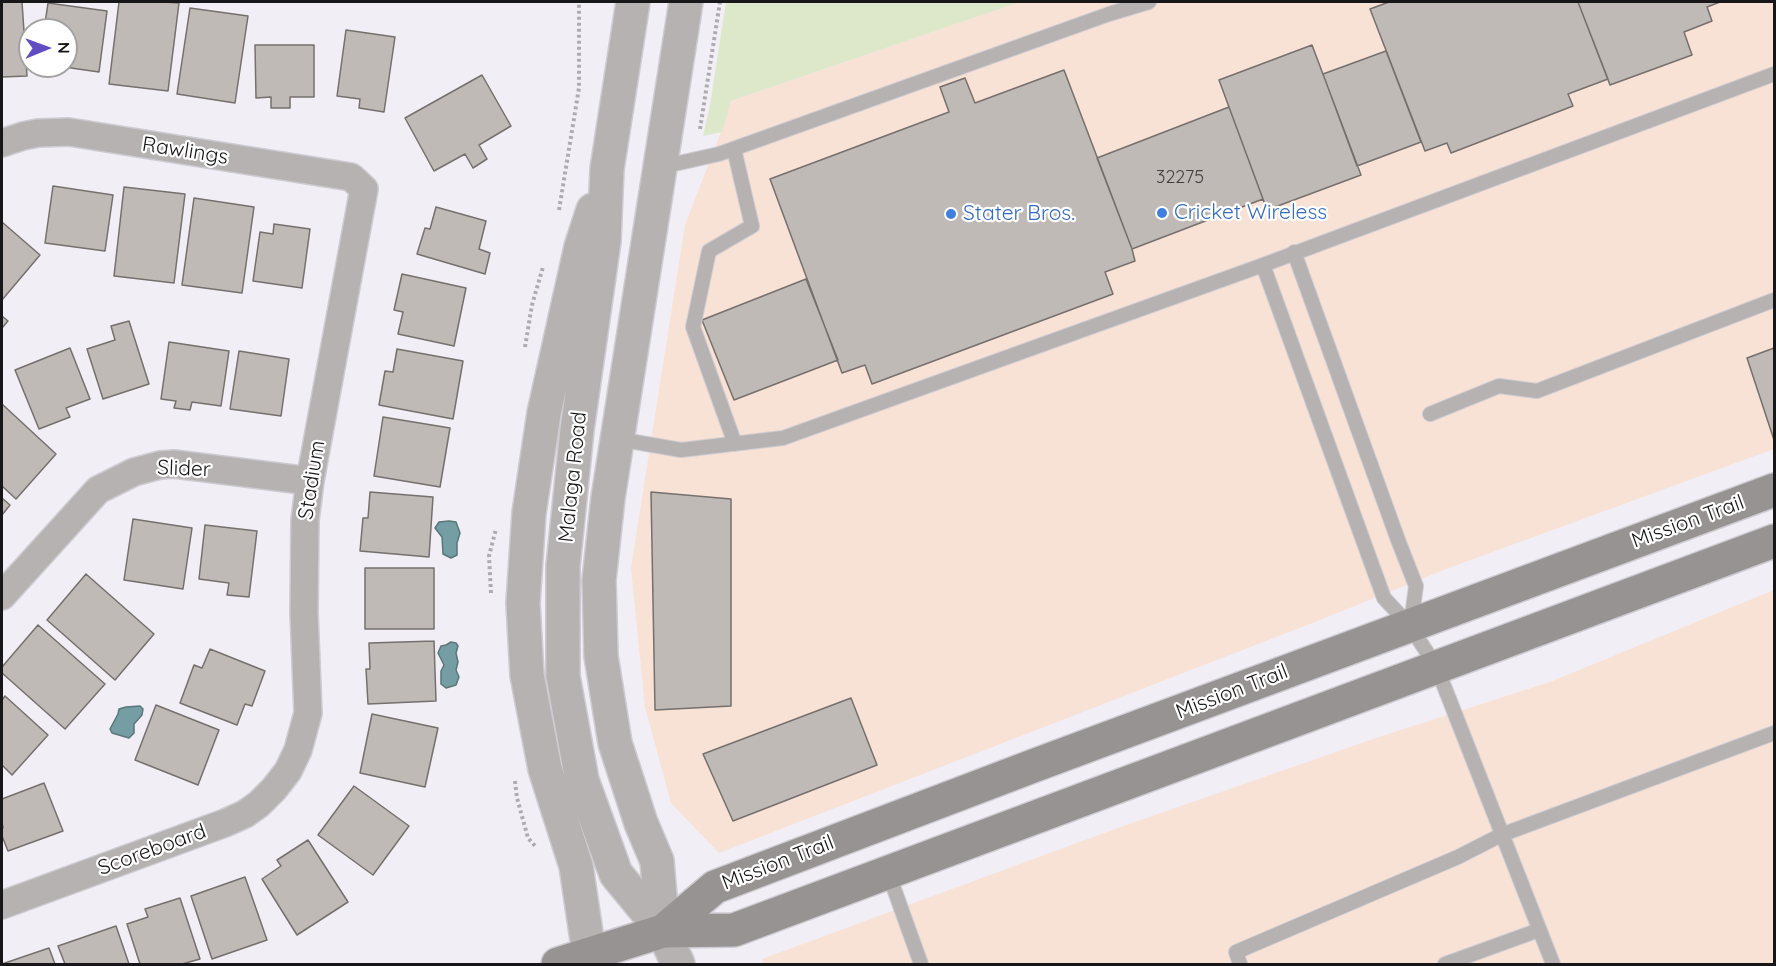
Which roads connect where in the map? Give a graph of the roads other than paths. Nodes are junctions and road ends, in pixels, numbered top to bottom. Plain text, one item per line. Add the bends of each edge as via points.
1 (633, 2) edge
2 (686, 2) edge
3 (1149, 2) edge
4 (1774, 74) edge
5 (2, 143) edge
6 (734, 149) junction
7 (661, 167) junction
8 (607, 169) junction
9 (364, 189) joint
10 (1294, 252) junction
11 (1263, 264) junction
12 (1774, 300) edge
13 (1430, 414) dead end
14 (618, 439) junction
15 (735, 444) junction
16 (310, 481) junction
17 (1774, 490) edge
18 (1774, 541) edge
19 (2, 596) edge
20 (1410, 626) junction
21 (1437, 668) junction
22 (1774, 733) edge
23 (288, 771) joint
24 (1501, 835) junction
25 (888, 872) junction
26 (2, 905) edge
27 (1539, 930) junction
28 (663, 931) junction
29 (589, 953) junction
30 (558, 964) edge
31 (678, 964) edge
32 (921, 964) edge
33 (1240, 964) edge
34 (1445, 964) edge
35 (1553, 964) edge

1 - 8 street, Malaga Road
2 - 7 street, Malaga Road
3 - 6 lane
4 - 10 lane
5 - 9 street, Rawlings via 38,133 69,132 351,177
6 - 7 lane
6 - 15 lane via 752,226 709,251 693,327
7 - 14 street, Malaga Road
8 - 28 street, Malaga Road via 604,241 563,567 563,676 582,780 616,874
8 - 29 street via 581,247 544,413 529,513 523,603 527,675 545,769 576,866
9 - 16 street, Stadium
10 - 11 lane
10 - 20 lane via 1416,586
11 - 15 lane via 783,438
11 - 20 lane via 1384,598
12 - 13 lane via 1537,391 1498,386
14 - 15 lane via 681,450
14 - 28 street, Malaga Road via 599,580 601,656 615,743 657,861
16 - 19 street, Slider via 174,464 134,472 98,490
16 - 23 street, Stadium via 303,564 308,713
17 - 20 main road, Mission Trail
18 - 21 main road
20 - 21 lane
20 - 28 main road, Mission Trail via 716,886
21 - 24 lane
21 - 25 main road
22 - 24 lane
23 - 26 street, Scoreboard via 260,804 225,823
24 - 27 lane
24 - 33 lane via 1236,952
25 - 28 main road via 734,930
25 - 32 lane
27 - 34 lane
27 - 35 lane
28 - 29 main road
28 - 31 street, Malaga Road
29 - 30 main road

